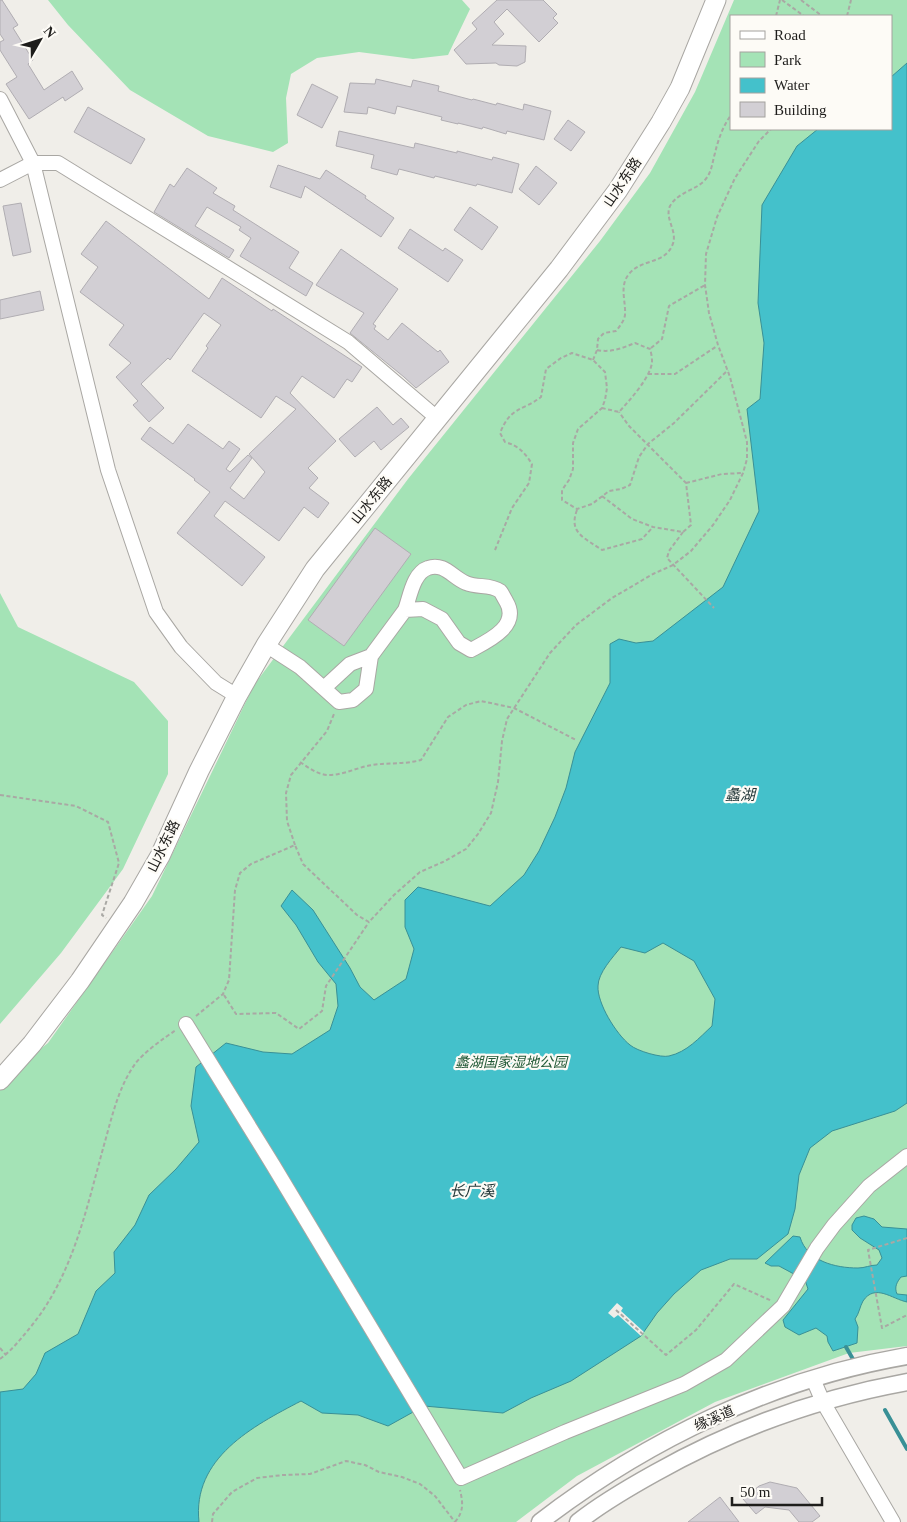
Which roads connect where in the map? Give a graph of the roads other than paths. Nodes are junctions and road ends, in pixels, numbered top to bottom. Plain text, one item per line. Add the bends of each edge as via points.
1 (716, 0) edge
2 (0, 99) edge
3 (33, 163) junction
4 (0, 180) edge
5 (437, 418) junction
6 (405, 610) junction
7 (266, 645) junction
8 (371, 656) junction
9 (324, 688) junction
10 (238, 696) junction
11 (51, 1018) junction
12 (186, 1024) road end
13 (0, 1062) edge
14 (0, 1080) edge
15 (907, 1156) edge
16 (907, 1356) edge
17 (813, 1379) junction
18 (907, 1382) edge
19 (823, 1402) junction
20 (540, 1522) edge
21 (578, 1522) edge
22 (892, 1522) edge

1 - 5 highway, 山水东路 via 680,88 618,190 559,269
2 - 3 street
3 - 4 street
3 - 5 street via 58,163 348,342
3 - 10 street via 108,470 156,612 181,646 216,683
5 - 7 highway, 山水东路 via 314,569
6 - 6 street via 423,609 442,619 459,643 471,650 496,637 508,623 510,607 501,592 466,583 445,568 429,567 418,574
6 - 8 street
7 - 9 street via 300,667
7 - 10 highway, 山水东路
8 - 9 street via 350,664
8 - 9 street via 366,689 353,700 339,702
10 - 11 highway, 山水东路 via 160,856 119,926
11 - 13 highway, 山水东路
11 - 14 highway, 山水东路
12 - 15 street via 461,1478 684,1384 726,1360 783,1306 834,1225 869,1186
16 - 17 main road, 缘溪道
17 - 19 street
17 - 20 main road, 缘溪道 via 721,1414 638,1455 573,1496
18 - 19 main road, 缘溪道
19 - 21 main road, 缘溪道 via 736,1432 684,1457
19 - 22 street

